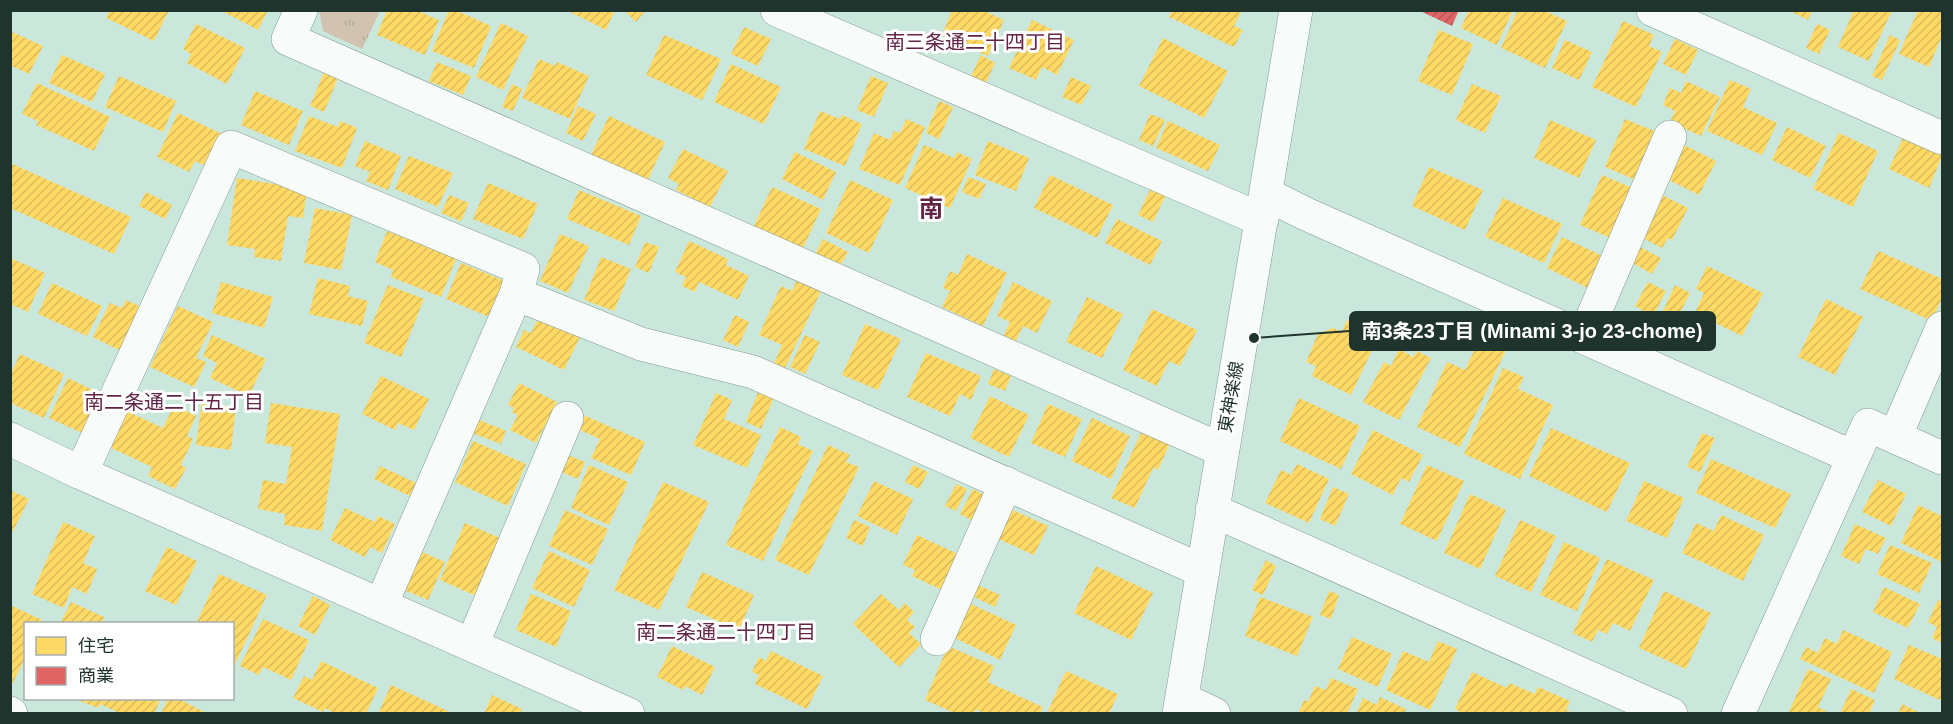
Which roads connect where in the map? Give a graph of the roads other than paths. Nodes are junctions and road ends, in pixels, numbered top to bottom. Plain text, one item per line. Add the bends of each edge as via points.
1 (301, 10) edge
2 (777, 10) edge
3 (1296, 10) edge
4 (1653, 10) edge
5 (1670, 137) dead end
6 (1942, 138) edge
7 (1264, 207) junction
8 (516, 294) junction
9 (1942, 328) edge
10 (1584, 337) junction
11 (567, 418) dead end
12 (1895, 437) junction
13 (10, 440) edge
14 (1222, 450) junction
15 (1853, 457) junction
16 (1942, 458) edge
17 (81, 473) junction
18 (1006, 483) junction
19 (1212, 510) junction
20 (1203, 571) junction
21 (381, 605) junction
22 (937, 639) dead end
23 (472, 645) junction
24 (1180, 706) edge
25 (628, 714) edge
26 (1214, 714) edge
27 (1671, 714) edge
28 (1738, 714) edge

1 - 14 street via 288,39
2 - 7 street
3 - 7 street, 東神楽線
4 - 6 street
5 - 10 street
7 - 10 street via 1306,214
7 - 14 street, 東神楽線
8 - 17 street via 523,269 231,147
8 - 18 street via 641,344 753,372
8 - 21 street
9 - 12 street
10 - 15 street
11 - 23 street
12 - 15 street via 1868,425
12 - 16 street
13 - 17 street
14 - 19 street, 東神楽線
15 - 28 street
17 - 21 street
18 - 20 street
18 - 22 street
19 - 20 street, 東神楽線
19 - 27 street
20 - 24 street, 東神楽線
21 - 23 street
23 - 25 street
24 - 26 street

